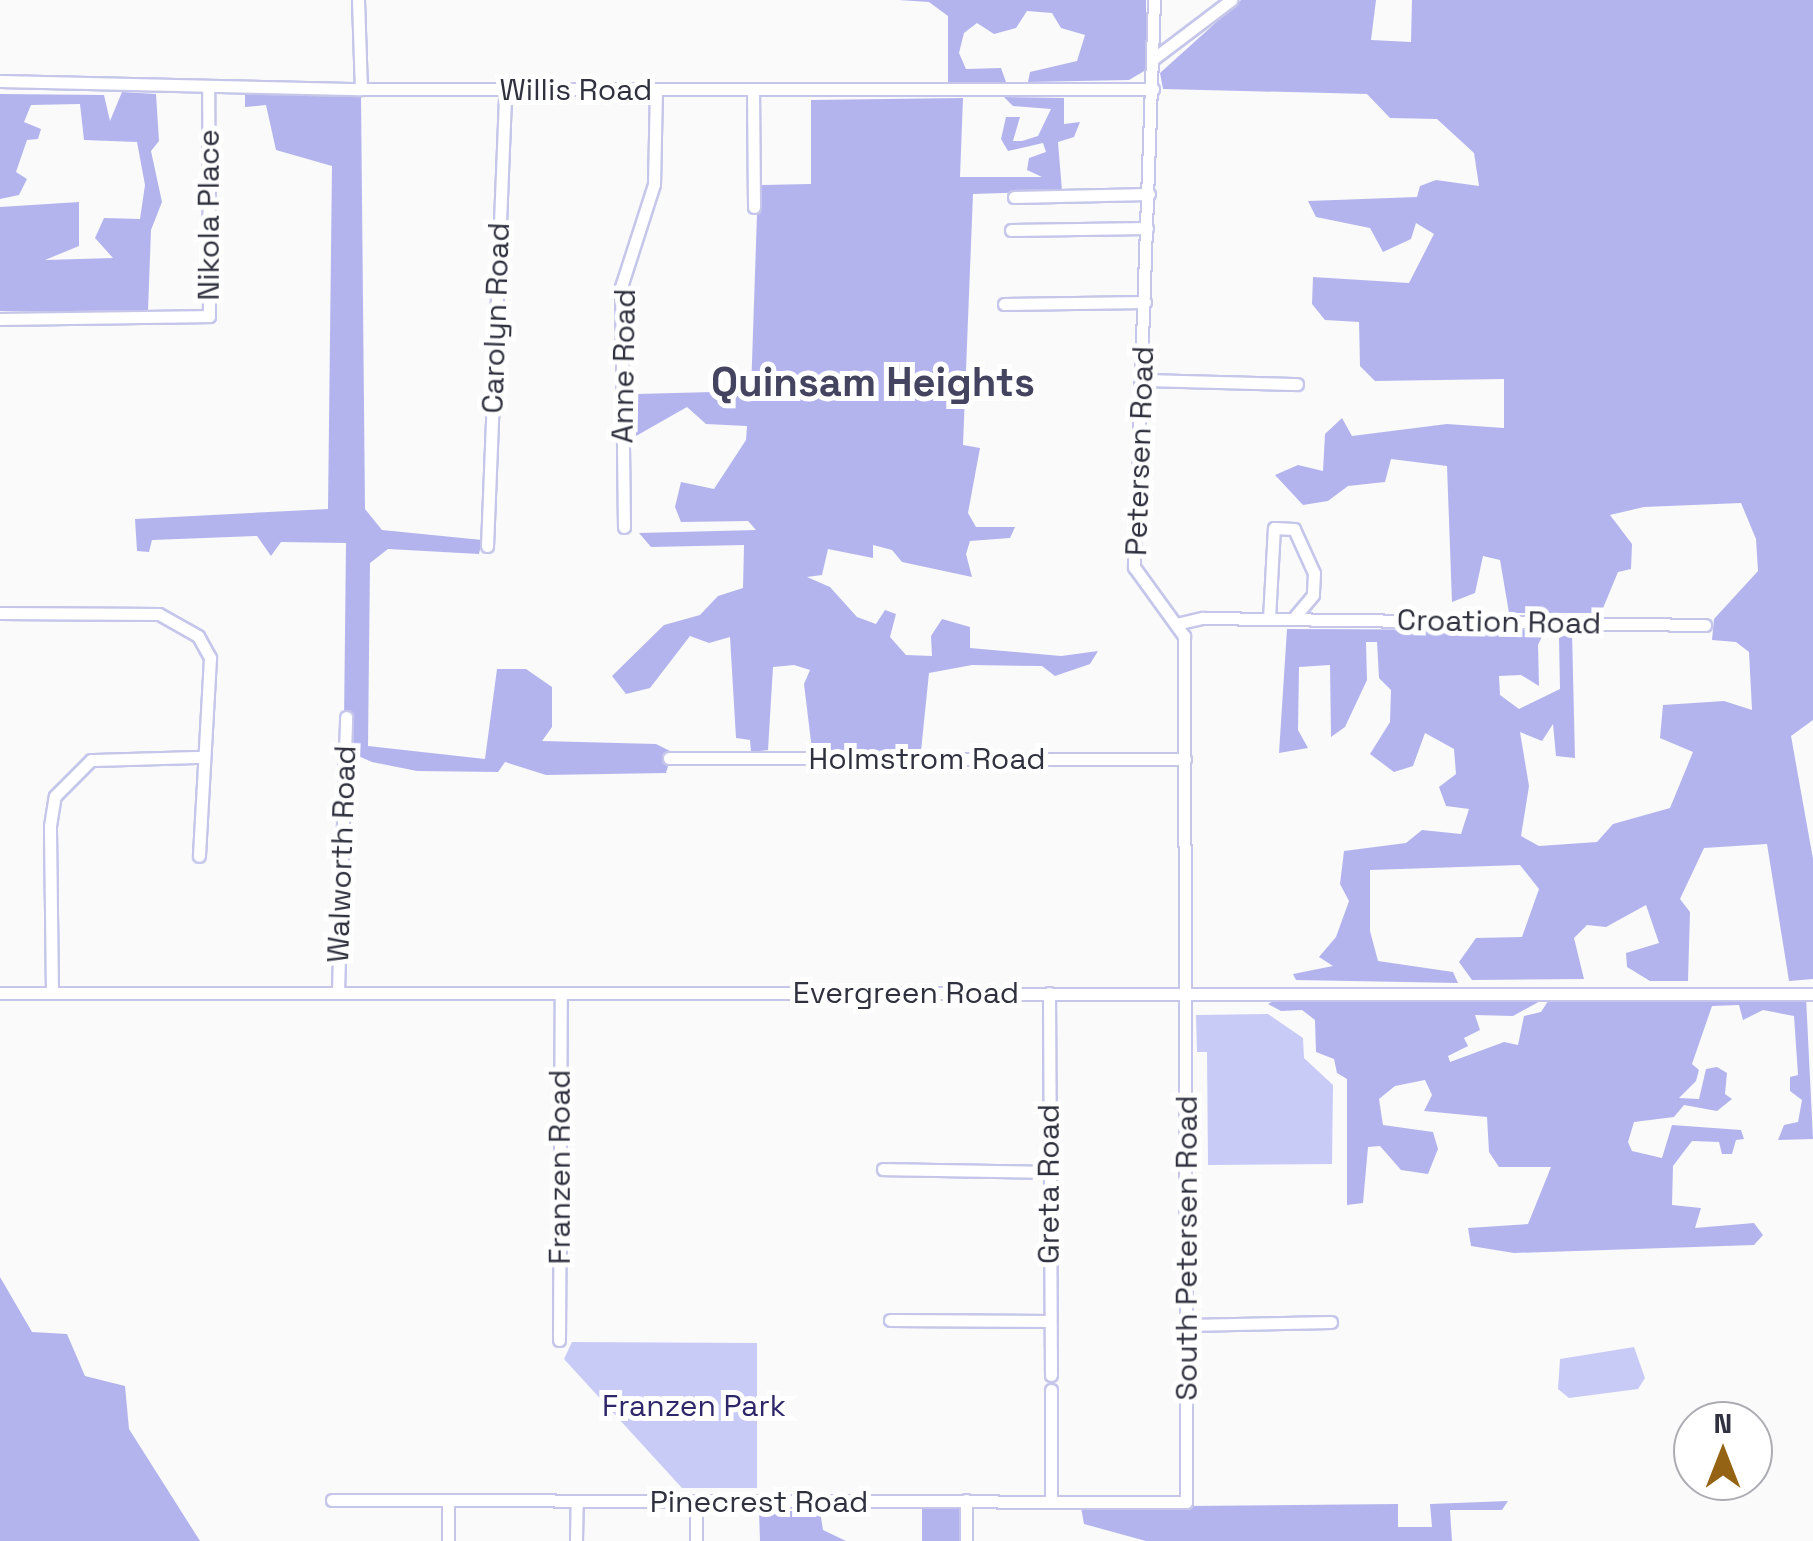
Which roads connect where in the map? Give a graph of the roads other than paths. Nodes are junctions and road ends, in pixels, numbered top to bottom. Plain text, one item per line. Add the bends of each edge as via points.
1 (358, 0) edge
2 (1154, 0) edge
3 (1231, 0) edge
4 (1153, 58) junction
5 (0, 81) edge
6 (208, 86) junction
7 (1153, 88) junction
8 (362, 89) junction
9 (505, 90) junction
10 (656, 90) junction
11 (754, 90) junction
12 (1149, 194) junction
13 (1014, 197) dead end
14 (754, 207) dead end
15 (1148, 228) junction
16 (1011, 230) dead end
17 (1145, 302) junction
18 (1004, 304) dead end
19 (0, 319) edge
20 (1142, 380) junction
21 (1297, 384) dead end
22 (624, 528) dead end
23 (487, 546) dead end
24 (0, 613) edge
25 (1269, 619) junction
26 (1292, 620) junction
27 (1176, 624) junction
28 (1706, 625) dead end
29 (346, 717) dead end
30 (199, 757) junction
31 (668, 758) dead end
32 (1185, 759) junction
33 (198, 856) dead end
34 (338, 991) junction
35 (1049, 992) junction
36 (0, 993) edge
37 (52, 993) junction
38 (561, 994) junction
39 (1186, 994) junction
40 (1813, 994) edge
41 (883, 1168) dead end
42 (1049, 1172) junction
43 (890, 1320) dead end
44 (1050, 1321) junction
45 (1332, 1322) dead end
46 (1188, 1324) junction
47 (559, 1340) dead end
48 (1052, 1375) dead end
49 (1052, 1390) dead end
50 (332, 1500) dead end
51 (966, 1500) junction
52 (448, 1501) junction
53 (1051, 1501) junction
54 (576, 1502) junction
55 (1186, 1502) joint
56 (696, 1503) junction
57 (448, 1541) edge
58 (576, 1541) edge
59 (696, 1541) edge
60 (966, 1541) edge

1 - 8 street
2 - 4 street, Petersen Road
3 - 4 street
4 - 7 street, Petersen Road
5 - 6 street, Willis Road
6 - 8 street, Willis Road
6 - 19 street, Nikola Place via 209,316
7 - 11 street, Willis Road
7 - 12 street, Petersen Road
8 - 9 street, Willis Road
9 - 10 street, Willis Road
9 - 23 street, Carolyn Road
10 - 11 street, Willis Road
10 - 22 street, Anne Road via 654,184 621,287
11 - 14 street
12 - 13 street
12 - 15 street, Petersen Road
15 - 16 street
15 - 17 street, Petersen Road
17 - 18 street
17 - 20 street, Petersen Road
20 - 21 street
20 - 27 street, Petersen Road via 1134,568
24 - 30 street via 159,614 180,621 210,658
25 - 26 street, Croation Road
25 - 26 street via 1274,528 1294,529 1314,573 1313,595
25 - 27 street, Croation Road
26 - 28 street, Croation Road
27 - 32 street, Petersen Road via 1184,636
29 - 34 street, Walworth Road
30 - 33 street
30 - 37 street via 91,760 55,796
31 - 32 street, Holmstrom Road
32 - 39 street, Petersen Road
34 - 37 street, Evergreen Road
34 - 38 street, Evergreen Road
35 - 38 street, Evergreen Road
35 - 39 street, Evergreen Road
35 - 42 street, Greta Road
36 - 37 street, Evergreen Road
38 - 47 street, Franzen Road
39 - 40 street, Evergreen Road
39 - 46 street, South Petersen Road
41 - 42 street
42 - 44 street, Greta Road
43 - 44 street
44 - 48 street, Greta Road
45 - 46 street
46 - 55 street, South Petersen Road
49 - 53 street
50 - 52 street, Pinecrest Road
51 - 53 street, Pinecrest Road
51 - 56 street, Pinecrest Road
51 - 60 street
52 - 54 street, Pinecrest Road
52 - 57 street
53 - 55 street, Pinecrest Road
54 - 56 street, Pinecrest Road
54 - 58 street
56 - 59 street

